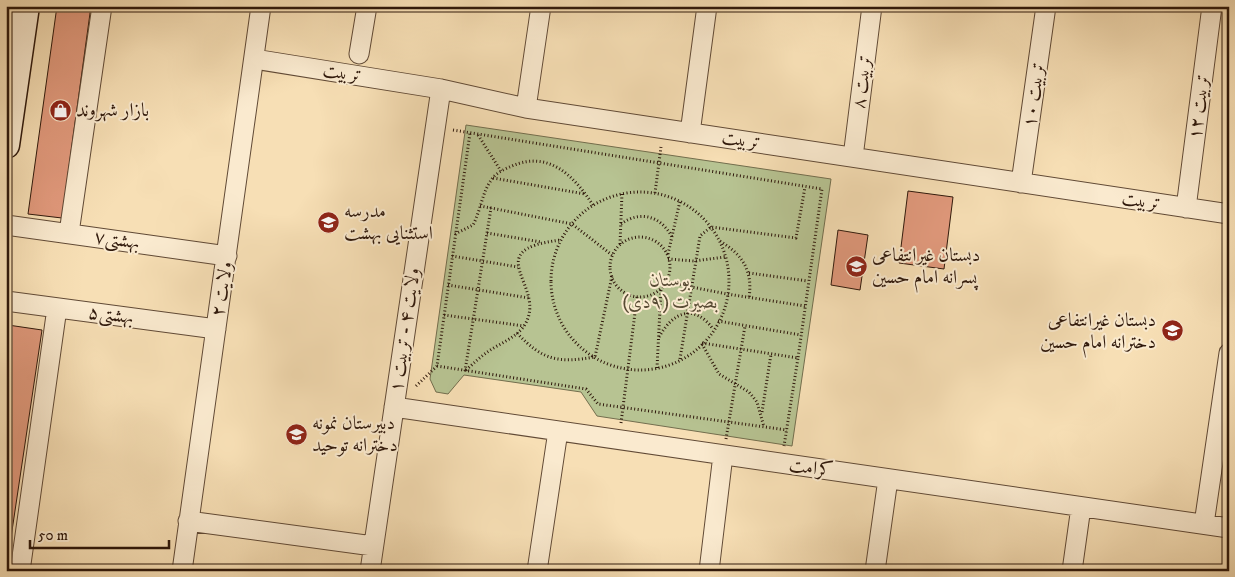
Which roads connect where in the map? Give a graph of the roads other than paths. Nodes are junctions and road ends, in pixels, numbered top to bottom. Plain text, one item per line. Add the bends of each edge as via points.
1 (26, 6) edge
2 (102, 6) edge
3 (261, 6) edge
4 (367, 6) edge
5 (541, 6) edge
6 (707, 6) edge
7 (872, 6) edge
8 (1046, 6) edge
9 (1212, 6) edge
10 (360, 54) dead end
11 (254, 59) junction
12 (440, 89) junction
13 (526, 108) junction
14 (690, 133) junction
15 (6, 145) edge
16 (853, 157) junction
17 (1021, 183) junction
18 (1186, 208) junction
19 (1229, 214) edge
20 (6, 225) edge
21 (69, 234) junction
22 (227, 256) junction
23 (6, 301) edge
24 (57, 308) junction
25 (216, 329) junction
26 (1229, 353) edge
27 (394, 407) junction
28 (558, 431) junction
29 (723, 455) junction
30 (888, 479) junction
31 (1081, 507) junction
32 (188, 522) junction
33 (1204, 524) junction
34 (1229, 528) edge
35 (373, 546) junction
36 (20, 571) edge
37 (182, 571) edge
38 (370, 571) edge
39 (537, 571) edge
40 (709, 571) edge
41 (875, 571) edge
42 (1072, 571) edge

1 - 15 main road
2 - 21 street
3 - 11 street, ولایت ۲
4 - 10 street
5 - 13 street
6 - 14 street
7 - 16 street, تربیت ۸
8 - 17 street, تربیت ۱۰
9 - 18 street, تربیت ۱۲
11 - 12 street, تربیت
11 - 22 street, ولایت ۲
12 - 13 street, تربیت
12 - 27 street, ولایت ۴ - تربیت ۱
13 - 14 street, تربیت
14 - 16 street, تربیت
16 - 17 street, تربیت
17 - 18 street, تربیت
18 - 19 street, تربیت
20 - 21 street, بهشتی۷
21 - 22 street, بهشتی۷
22 - 25 street, ولایت ۲
23 - 24 street, بهشتی۵
24 - 25 street, بهشتی۵
24 - 36 street
25 - 32 street, ولایت ۲
26 - 33 street
27 - 28 street, کرامت
27 - 35 street, ولایت ۴ - تربیت ۱
28 - 29 street, کرامت
28 - 39 street
29 - 30 street, کرامت
29 - 40 street
30 - 31 street, کرامت
30 - 41 street
31 - 33 street, کرامت
31 - 42 street
32 - 35 street
32 - 37 street, ولایت ۲
33 - 34 street, کرامت
35 - 38 street, ولایت ۴ - تربیت ۱

